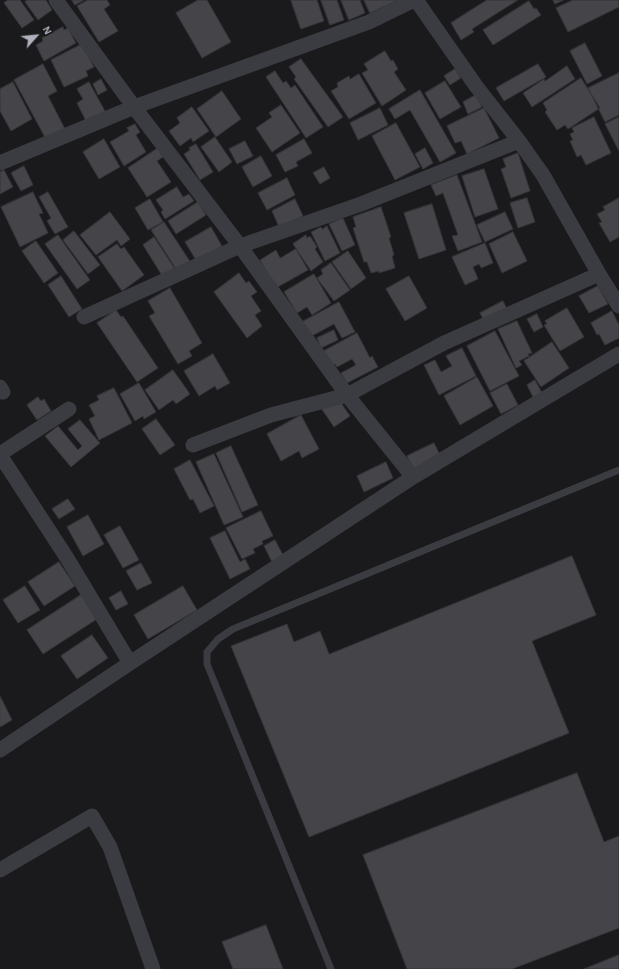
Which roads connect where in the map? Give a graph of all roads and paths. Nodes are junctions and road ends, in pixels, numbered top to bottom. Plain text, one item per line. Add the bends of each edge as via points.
1 (56, 0) edge
2 (415, 0) edge
3 (134, 107) junction
4 (519, 141) junction
5 (0, 163) edge
6 (240, 246) junction
7 (599, 274) junction
8 (619, 306) edge
9 (84, 317) dead end
10 (619, 354) edge
11 (347, 395) junction
12 (69, 409) dead end
13 (192, 445) dead end
14 (0, 455) edge
15 (619, 470) edge
16 (413, 477) junction
17 (130, 663) junction
18 (0, 750) edge
19 (0, 870) edge
20 (153, 969) edge
21 (331, 969) edge

1 - 3 street
2 - 3 street via 369,22
2 - 4 street
3 - 5 street
3 - 6 street
4 - 6 street via 361,204
4 - 7 street via 543,174
6 - 9 street
6 - 11 street
7 - 8 street
7 - 11 street via 444,343
10 - 16 street
11 - 13 street via 271,415
11 - 16 street
12 - 14 street
14 - 17 street via 67,558
15 - 21 lane via 233,629 218,639 207,652 207,664
16 - 17 street
17 - 18 street
19 - 20 street via 92,816 110,847

